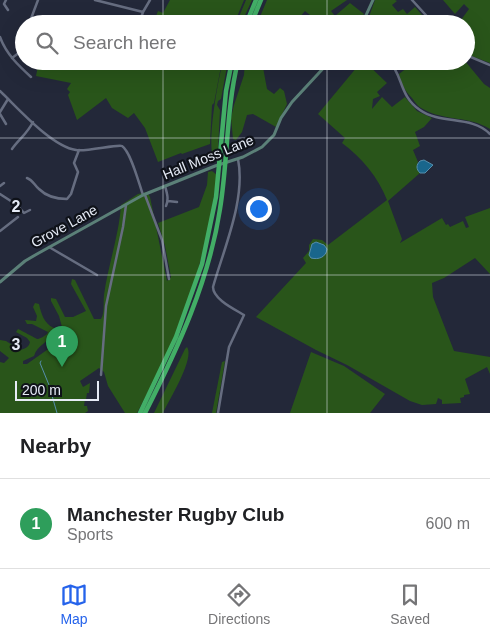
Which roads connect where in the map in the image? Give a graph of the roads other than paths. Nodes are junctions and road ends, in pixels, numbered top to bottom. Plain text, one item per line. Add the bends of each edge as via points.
1 (6, 0) edge
2 (38, 0) edge
3 (95, 0) edge
4 (150, 0) edge
5 (256, 0) edge
6 (261, 0) edge
7 (373, 0) edge
8 (412, 0) edge
9 (102, 1) edge
10 (8, 10) dead end
11 (143, 12) junction
12 (32, 15) edge
13 (142, 15) edge
14 (250, 15) edge
15 (255, 15) edge
16 (366, 15) edge
17 (426, 15) edge
18 (0, 37) edge
19 (15, 56) edge
20 (12, 58) junction
21 (475, 59) edge
22 (15, 61) edge
23 (490, 65) edge
24 (24, 70) edge
25 (230, 70) edge
26 (236, 70) edge
27 (322, 70) edge
28 (396, 70) edge
29 (31, 77) dead end
30 (0, 91) edge
31 (8, 98) junction
32 (0, 113) edge
33 (33, 122) junction
34 (6, 124) dead end
35 (490, 134) edge
36 (12, 149) dead end
37 (78, 150) junction
38 (238, 159) junction
39 (29, 178) dead end
40 (4, 183) dead end
41 (0, 186) edge
42 (165, 186) junction
43 (0, 194) edge
44 (144, 195) junction
45 (168, 201) junction
46 (177, 202) dead end
47 (126, 205) junction
48 (166, 206) dead end
49 (30, 210) dead end
50 (18, 217) dead end
51 (0, 231) edge
52 (49, 247) junction
53 (97, 275) dead end
54 (169, 279) dead end
55 (0, 282) edge
56 (101, 375) dead end
57 (140, 413) edge
58 (145, 413) edge
59 (218, 413) edge

1 - 10 street via 4,4
2 - 12 street
3 - 9 street
4 - 11 street
5 - 14 highway
6 - 15 highway
7 - 16 street
8 - 17 street
9 - 11 street
11 - 13 street
18 - 20 street
19 - 20 street
20 - 22 street
21 - 23 street
24 - 29 street
25 - 57 highway via 216,197 202,264 176,337
26 - 58 highway via 229,111 221,203 207,266 176,348
27 - 38 street, Hall Moss Lane via 292,102 270,140
28 - 35 street via 402,90 421,111 477,124
30 - 31 street
31 - 32 street
31 - 33 street
32 - 34 street
33 - 36 street via 27,134
33 - 37 street via 67,147
37 - 39 street via 74,163 78,172 67,199 46,194
37 - 44 street via 123,147
38 - 42 street, Hall Moss Lane
38 - 59 street via 237,200 213,291 244,315 229,348
40 - 41 street
42 - 44 street, Hall Moss Lane
42 - 45 street
43 - 49 street via 24,213
44 - 47 street, Grove Lane
44 - 54 street via 162,240
45 - 46 street
45 - 48 street
47 - 52 street, Grove Lane
47 - 56 street via 106,306
50 - 51 street
52 - 53 street
52 - 55 street, Grove Lane via 24,261

